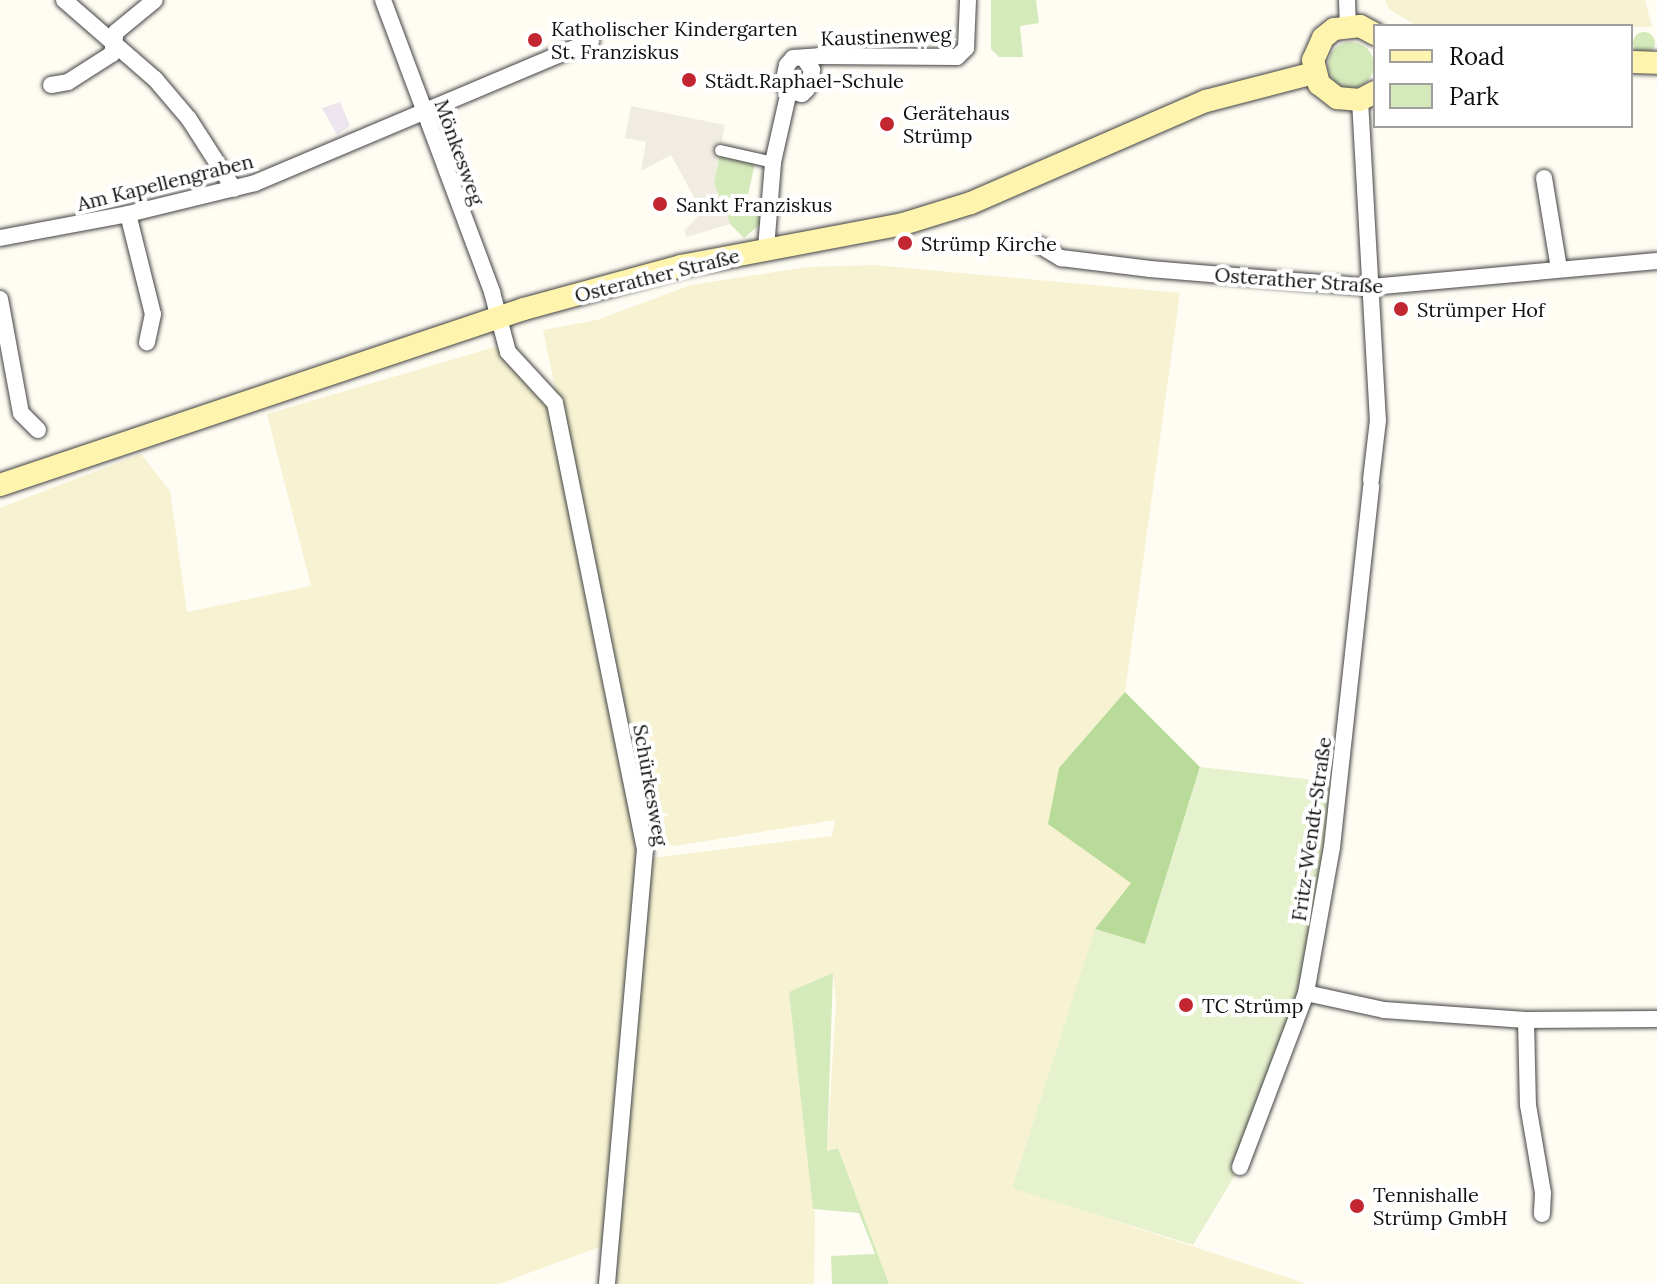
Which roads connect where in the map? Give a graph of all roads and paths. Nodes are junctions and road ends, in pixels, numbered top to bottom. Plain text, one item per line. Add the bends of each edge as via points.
1 (64, 0) edge
2 (155, 0) edge
3 (383, 0) edge
4 (968, 0) edge
5 (1347, 0) edge
6 (1348, 25) junction
7 (1373, 33) edge
8 (591, 41) dead end
9 (114, 44) junction
10 (1633, 62) edge
11 (1657, 63) edge
12 (1314, 73) junction
13 (51, 85) dead end
14 (1367, 96) edge
15 (424, 111) junction
16 (720, 150) dead end
17 (773, 162) junction
18 (1544, 178) dead end
19 (234, 189) junction
20 (128, 214) junction
21 (0, 238) edge
22 (1039, 245) dead end
23 (766, 248) junction
24 (1657, 261) edge
25 (1559, 269) junction
26 (1371, 287) junction
27 (0, 299) edge
28 (498, 318) junction
29 (147, 342) dead end
30 (38, 430) dead end
31 (0, 485) edge
32 (1306, 993) junction
33 (1657, 1019) edge
34 (1526, 1020) junction
35 (1240, 1167) dead end
36 (1542, 1214) dead end
37 (607, 1284) edge

1 - 9 street
2 - 9 street via 116,32
3 - 15 street, Mönkesweg
4 - 17 street, Kaustinenweg via 966,48 957,57 805,60 812,70 807,89 802,94 789,91
5 - 6 street
6 - 7 main road
6 - 12 main road via 1323,38 1313,60
8 - 15 street, Am Kapellengraben
9 - 13 street via 112,54 68,82
9 - 19 street via 189,119
10 - 11 main road
12 - 14 main road via 1337,98
12 - 23 main road, Osterather Straße via 1206,101 971,203 903,224
14 - 26 street, Fritz-Wendt-Straße
15 - 19 street, Am Kapellengraben
15 - 28 street, Mönkesweg
16 - 17 street
17 - 23 street, Kaustinenweg
18 - 25 street
19 - 20 street, Am Kapellengraben
20 - 21 street, Am Kapellengraben
20 - 29 street via 153,314
22 - 26 street, Osterather Straße via 1061,258
23 - 28 main road, Osterather Straße via 681,266
24 - 25 street, Osterather Straße
25 - 26 street, Osterather Straße
26 - 32 street, Fritz-Wendt-Straße via 1378,420 1332,847
27 - 30 street via 21,413
28 - 31 main road, Osterather Straße
28 - 37 street, Schürkesweg via 508,352 555,403 645,849
32 - 34 street via 1384,1010
32 - 35 street, Fritz-Wendt-Straße
33 - 34 street
34 - 36 street via 1528,1105

